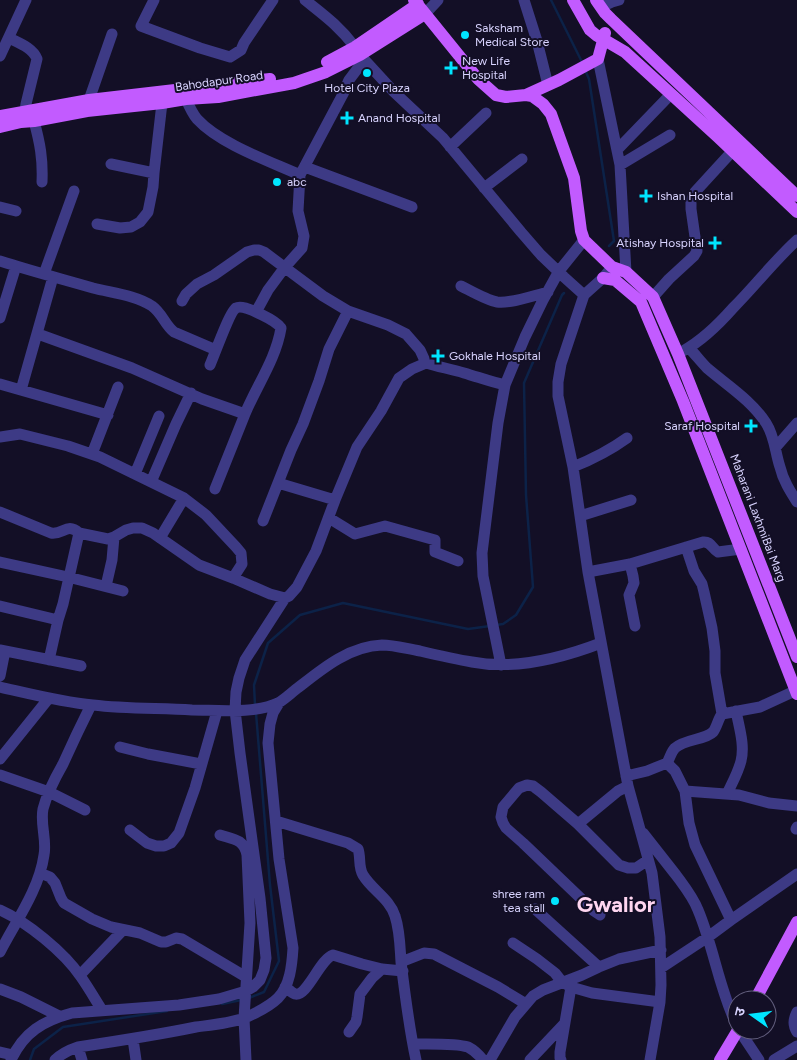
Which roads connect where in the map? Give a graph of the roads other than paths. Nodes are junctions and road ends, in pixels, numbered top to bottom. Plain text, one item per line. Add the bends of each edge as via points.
1 (154, 0) edge
2 (274, 0) edge
3 (305, 0) edge
4 (438, 0) edge
5 (524, 0) edge
6 (573, 0) edge
7 (618, 0) edge
8 (24, 1) edge
9 (599, 4) edge
10 (419, 6) edge
11 (584, 19) junction
12 (611, 19) junction
13 (112, 34) dead end
14 (601, 35) junction
15 (9, 38) junction
16 (360, 54) junction
17 (0, 56) edge
18 (588, 64) junction
19 (548, 85) junction
20 (671, 94) junction
21 (526, 95) junction
22 (186, 99) junction
23 (89, 100) junction
24 (162, 103) junction
25 (25, 111) junction
26 (486, 113) dead end
27 (0, 116) edge
28 (34, 121) junction
29 (0, 127) edge
30 (670, 135) dead end
31 (737, 146) junction
32 (450, 147) junction
33 (617, 150) junction
34 (522, 159) dead end
35 (111, 164) dead end
36 (620, 166) junction
37 (302, 171) junction
38 (154, 174) junction
39 (42, 182) dead end
40 (484, 188) junction
41 (74, 191) dead end
42 (797, 196) edge
43 (0, 206) edge
44 (412, 207) dead end
45 (16, 210) dead end
46 (797, 212) edge
47 (98, 224) dead end
48 (584, 240) junction
49 (797, 240) edge
50 (0, 261) edge
51 (16, 266) junction
52 (285, 267) junction
53 (612, 267) junction
54 (559, 271) junction
55 (626, 272) junction
56 (49, 276) junction
57 (603, 278) junction
58 (461, 286) dead end
59 (548, 292) junction
60 (584, 295) junction
61 (653, 298) junction
62 (182, 301) dead end
63 (348, 311) junction
64 (256, 312) junction
65 (0, 318) edge
66 (38, 334) junction
67 (216, 350) junction
68 (684, 351) junction
69 (666, 360) junction
70 (426, 363) junction
71 (210, 365) dead end
72 (0, 384) edge
73 (506, 386) junction
74 (118, 387) dead end
75 (21, 390) junction
76 (191, 393) junction
77 (245, 414) junction
78 (108, 415) junction
79 (159, 416) dead end
80 (797, 423) edge
81 (0, 437) edge
82 (627, 438) dead end
83 (776, 447) junction
84 (92, 454) junction
85 (573, 467) junction
86 (135, 474) junction
87 (151, 482) junction
88 (278, 483) junction
89 (216, 489) dead end
90 (184, 498) junction
91 (335, 500) junction
92 (631, 500) dead end
93 (797, 502) edge
94 (2, 513) edge
95 (580, 516) junction
96 (329, 518) junction
97 (263, 520) dead end
98 (0, 525) edge
99 (78, 533) junction
100 (114, 538) junction
101 (160, 538) junction
102 (686, 547) junction
103 (740, 549) junction
104 (458, 561) dead end
105 (0, 562) edge
106 (630, 564) junction
107 (588, 572) junction
108 (68, 577) junction
109 (233, 578) junction
110 (106, 586) junction
111 (123, 591) dead end
112 (285, 598) junction
113 (0, 606) edge
114 (58, 620) junction
115 (635, 626) dead end
116 (601, 643) junction
117 (3, 651) edge
118 (797, 657) edge
119 (49, 660) junction
120 (501, 665) junction
121 (81, 666) dead end
122 (0, 676) edge
123 (0, 687) edge
124 (797, 691) edge
125 (50, 698) junction
126 (274, 704) junction
127 (91, 705) junction
128 (239, 710) junction
129 (217, 711) junction
130 (736, 711) junction
131 (722, 714) junction
132 (120, 747) dead end
133 (0, 759) edge
134 (668, 762) junction
135 (201, 764) junction
136 (0, 775) edge
137 (627, 781) junction
138 (685, 791) junction
139 (49, 792) junction
140 (727, 794) junction
141 (797, 806) edge
142 (85, 810) dead end
143 (276, 821) junction
144 (578, 824) junction
145 (639, 828) junction
146 (130, 830) dead end
147 (220, 835) dead end
148 (648, 860) junction
149 (40, 873) junction
150 (797, 874) edge
151 (535, 909) dead end
152 (0, 910) edge
153 (600, 915) dead end
154 (18, 920) junction
155 (731, 920) junction
156 (797, 922) edge
157 (123, 930) junction
158 (708, 937) junction
159 (793, 939) edge
160 (513, 944) dead end
161 (661, 950) junction
162 (0, 952) edge
163 (402, 966) junction
164 (599, 966) junction
165 (661, 968) junction
166 (382, 969) junction
167 (80, 975) junction
168 (246, 977) junction
169 (567, 985) junction
170 (285, 987) junction
171 (0, 989) edge
172 (760, 990) edge
173 (246, 992) junction
174 (660, 1002) junction
175 (727, 1003) edge
176 (526, 1004) junction
177 (102, 1010) junction
178 (797, 1012) edge
179 (59, 1016) junction
180 (244, 1016) junction
181 (566, 1023) junction
182 (349, 1032) dead end
183 (797, 1032) edge
184 (133, 1039) junction
185 (733, 1040) edge
186 (746, 1040) edge
187 (413, 1044) junction
188 (797, 1046) edge
189 (78, 1047) junction
190 (0, 1052) edge
191 (12, 1058) edge
192 (56, 1060) edge
193 (82, 1060) edge
194 (136, 1060) edge
195 (246, 1060) edge
196 (416, 1060) edge
197 (483, 1060) edge
198 (490, 1060) edge
199 (530, 1060) edge
200 (561, 1060) edge
201 (650, 1060) edge
202 (720, 1060) edge
203 (759, 1060) edge
204 (774, 1060) edge

1 - 2 street via 141,26 230,57 241,50
3 - 16 street via 330,19
4 - 10 street
5 - 19 street
6 - 11 main road
7 - 9 street
8 - 15 street
9 - 11 main road via 588,7
9 - 12 main road
10 - 16 main road, Bahodapur Road
10 - 21 main road via 488,89 506,97
11 - 14 main road via 590,30
12 - 14 main road
12 - 31 main road
13 - 23 street
14 - 18 main road
14 - 20 main road
15 - 17 street
15 - 25 street via 29,49 37,59
16 - 22 main road, Bahodapur Road via 326,72 294,83 218,97
16 - 23 main road via 286,77
16 - 32 street
16 - 37 street via 350,80
18 - 19 main road
18 - 33 street
19 - 21 main road
20 - 31 main road
20 - 33 street
21 - 48 main road via 543,104 551,114 574,178
22 - 24 main road, Bahodapur Road
22 - 37 street via 197,119 217,135 236,146
23 - 25 main road
24 - 28 main road, Bahodapur Road via 87,111
24 - 38 street
25 - 27 main road
26 - 32 street
28 - 29 main road, Bahodapur Road
28 - 39 street via 41,144
30 - 36 street
31 - 42 main road
31 - 46 main road
31 - 61 street via 695,192 691,201 697,250 694,256
32 - 40 street
33 - 36 street
34 - 40 street
35 - 38 street
36 - 55 street
37 - 44 street
37 - 52 street via 298,211 304,242
38 - 47 street via 148,212 140,222 120,228
40 - 54 street via 541,255
41 - 56 street
43 - 45 street
48 - 53 main road, Maharani LaxhmiBai Marg
48 - 54 street
49 - 68 street via 710,332
50 - 51 street
51 - 56 street
51 - 65 street
52 - 62 street via 259,250 247,252 197,284
52 - 63 street
52 - 64 street
53 - 55 main road, Maharani LaxhmiBai Marg
53 - 57 street
54 - 59 street
54 - 60 street
55 - 61 main road, Maharani LaxhmiBai Marg
56 - 66 street
56 - 67 street via 146,303 174,332
57 - 60 street
57 - 69 main road via 615,280 641,302
58 - 59 street via 499,303
59 - 73 street via 525,337
60 - 85 street via 558,382
61 - 68 main road, Maharani LaxhmiBai Marg
63 - 70 street via 406,334
63 - 88 street via 329,349
64 - 67 street via 236,308
64 - 77 street via 278,324 280,335
66 - 75 street
66 - 76 street
67 - 71 street
68 - 69 street
68 - 83 street via 734,388 760,415 772,432
68 - 118 main road, Maharani LaxhmiBai Marg
69 - 103 main road
70 - 73 street
70 - 91 street via 399,378 357,447
72 - 75 street
73 - 120 street via 498,423 482,553 483,576
74 - 78 street
75 - 78 street
76 - 77 street
76 - 87 street
77 - 89 street
78 - 84 street
79 - 86 street
80 - 83 street
81 - 84 street via 20,434
82 - 85 street via 594,459
83 - 93 street via 780,468
84 - 86 street
85 - 95 street
86 - 87 street
87 - 90 street
88 - 91 street
88 - 97 street
90 - 101 street
90 - 109 street via 206,515 241,553 242,564
91 - 96 street
92 - 95 street
94 - 98 street
94 - 99 street via 51,533 70,528
95 - 107 street
96 - 104 street via 355,534 385,526 435,540 435,552
96 - 112 street via 297,587
99 - 100 street via 103,539
99 - 108 street
100 - 101 street via 126,530 142,528
100 - 110 street
101 - 109 street via 198,566
102 - 103 street via 707,542 718,552
102 - 106 street
102 - 131 street via 702,584 712,628
103 - 124 main road
105 - 108 street
106 - 107 street
106 - 115 street via 634,576 630,595
107 - 116 street
108 - 110 street
108 - 114 street
109 - 112 street
110 - 111 street
112 - 128 street via 244,660 236,692
113 - 114 street
114 - 119 street
116 - 120 street via 564,656
116 - 137 street
117 - 119 street
117 - 122 street
119 - 121 street
120 - 126 street via 399,647 361,648 318,672
123 - 125 street
124 - 130 street via 760,707
125 - 127 street
125 - 133 street
126 - 128 street
126 - 143 street via 268,738
127 - 129 street
127 - 139 street
128 - 129 street
128 - 173 street via 241,763 266,958 260,980
129 - 135 street
130 - 131 street
130 - 140 street via 741,759
131 - 134 street via 713,731 676,747
132 - 135 street
134 - 137 street
134 - 138 street
135 - 146 street via 179,833 171,843 156,846
136 - 139 street
137 - 144 street
137 - 145 street
138 - 140 street
138 - 155 street via 695,845
139 - 142 street
139 - 149 street via 42,818 44,854
140 - 141 street
143 - 163 street via 358,849 361,872 394,913
143 - 170 street via 293,948
144 - 148 street via 619,865 636,868
144 - 153 street via 542,792 527,785 519,788 503,807 501,817 506,828
145 - 148 street
145 - 158 street via 692,897
147 - 168 street via 236,839 246,848 250,923
148 - 161 street
149 - 154 street
149 - 157 street via 50,877 64,903 71,908
150 - 155 street
151 - 164 street
152 - 154 street
154 - 162 street
154 - 167 street via 61,954
155 - 158 street
156 - 159 main road
157 - 167 street
157 - 168 street via 161,942 182,939
158 - 165 street
158 - 175 street
159 - 172 main road
160 - 169 street via 537,959
161 - 164 street
161 - 165 street
163 - 166 street
163 - 176 street via 424,953 434,954
163 - 187 street
164 - 169 street
165 - 174 street
166 - 170 street via 333,955 301,993 294,994
166 - 182 street via 360,994 356,1022
167 - 177 street
168 - 173 street
169 - 174 street via 592,994
169 - 176 street via 542,990
169 - 181 street
170 - 180 street via 267,1007
171 - 179 street
173 - 177 street via 179,1005
173 - 180 street
174 - 201 street
176 - 198 street
177 - 179 street
178 - 183 street via 794,1026
179 - 191 street via 25,1037
180 - 184 street
180 - 195 street
181 - 199 street
181 - 200 street
184 - 189 street
184 - 194 street
185 - 202 main road
186 - 203 street
187 - 196 street
187 - 197 street via 467,1047
188 - 204 street
189 - 192 street
189 - 193 street
190 - 191 street

